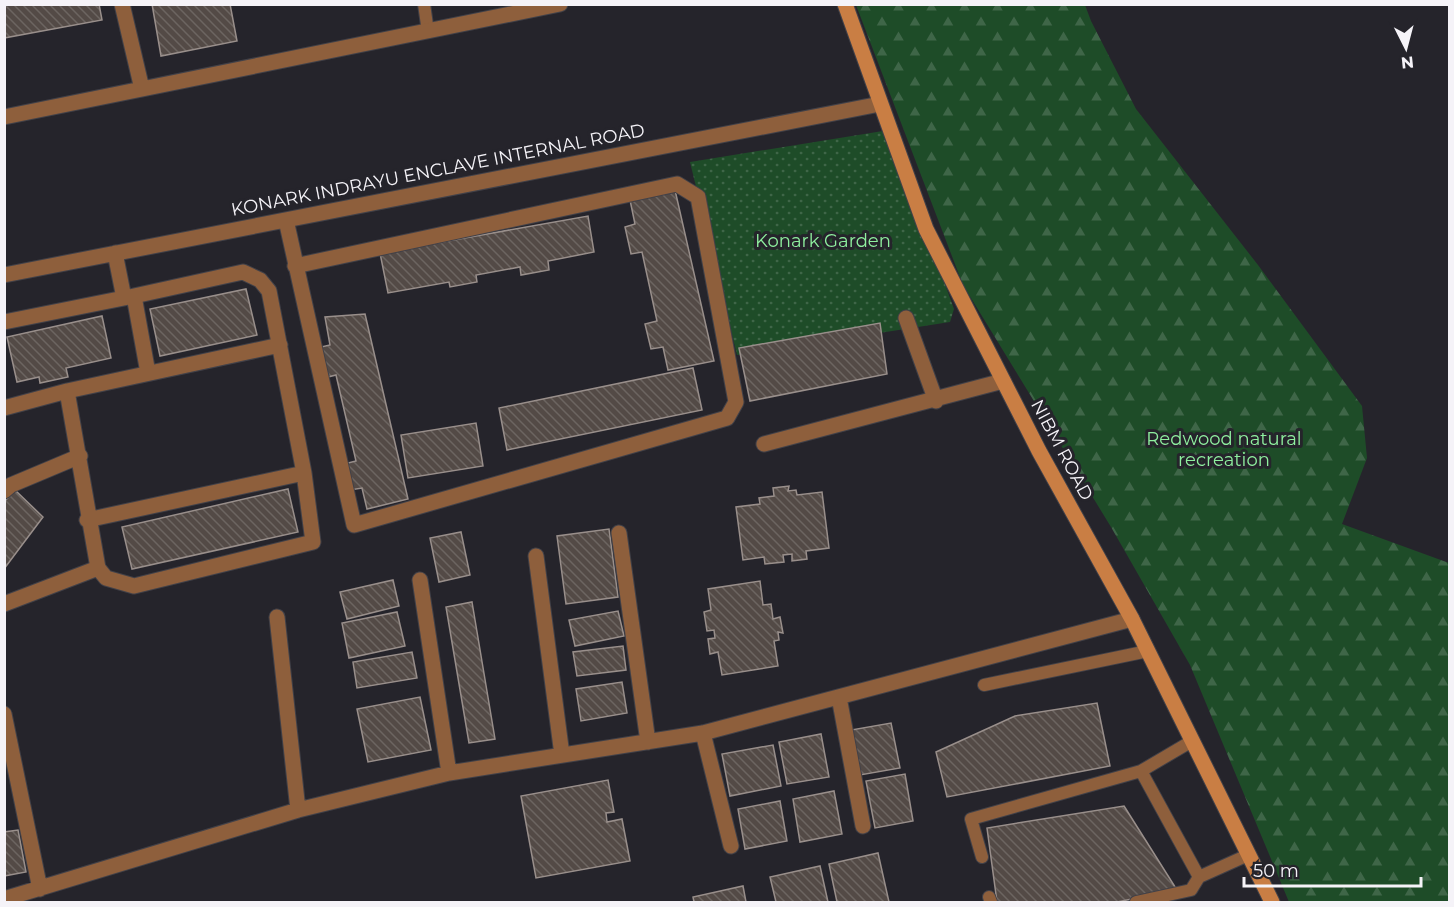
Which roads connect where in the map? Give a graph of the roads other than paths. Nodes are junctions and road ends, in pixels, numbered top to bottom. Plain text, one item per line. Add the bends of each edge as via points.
1 (122, 4) edge
2 (424, 4) edge
3 (560, 4) edge
4 (845, 4) edge
5 (529, 8) edge
6 (428, 32) junction
7 (142, 89) junction
8 (880, 104) junction
9 (4, 117) edge
10 (286, 220) junction
11 (115, 254) junction
12 (295, 266) junction
13 (4, 275) edge
14 (129, 297) junction
15 (906, 318) dead end
16 (4, 322) edge
17 (280, 345) junction
18 (148, 373) junction
19 (1003, 381) junction
20 (68, 391) junction
21 (936, 401) junction
22 (4, 408) edge
23 (764, 444) dead end
24 (80, 456) junction
25 (304, 473) junction
26 (4, 491) edge
27 (87, 520) junction
28 (619, 533) dead end
29 (536, 556) dead end
30 (98, 568) junction
31 (420, 580) dead end
32 (4, 604) edge
33 (277, 617) dead end
34 (1132, 619) junction
35 (1148, 651) junction
36 (984, 685) dead end
37 (839, 698) junction
38 (4, 714) edge
39 (703, 733) junction
40 (1192, 741) junction
41 (648, 742) junction
42 (562, 755) junction
43 (1141, 771) junction
44 (449, 773) junction
45 (297, 810) junction
46 (863, 826) dead end
47 (731, 846) dead end
48 (1248, 855) junction
49 (982, 857) dead end
50 (1199, 877) junction
51 (40, 889) junction
52 (4, 899) edge
53 (1136, 903) edge
54 (1272, 903) edge

1 - 7 street
2 - 6 lane
3 - 5 street
4 - 8 main road, NIBM ROAD
5 - 6 street
6 - 7 street
7 - 9 street
8 - 10 street, KONARK INDRAYU ENCLAVE INTERNAL ROAD
8 - 19 main road, NIBM ROAD via 926,229
10 - 11 street, KONARK INDRAYU ENCLAVE INTERNAL ROAD
10 - 12 street
11 - 13 street, KONARK INDRAYU ENCLAVE INTERNAL ROAD
11 - 14 street
12 - 12 street via 354,525 727,418 736,402 698,197 677,184
14 - 16 street
14 - 17 street via 243,272 260,280 269,291
14 - 18 street
15 - 21 street
17 - 18 street
17 - 25 street
18 - 20 street
19 - 21 street
19 - 34 main road, NIBM ROAD
20 - 22 street
20 - 24 street
21 - 23 street
24 - 26 street
24 - 27 street
25 - 27 street
25 - 30 street via 313,542 134,586 106,578
27 - 30 street
28 - 41 street
29 - 42 street
30 - 32 street
31 - 44 street
33 - 45 street
34 - 35 main road, NIBM ROAD
34 - 37 street
35 - 36 lane
35 - 40 main road, NIBM ROAD
37 - 39 street
37 - 46 street
38 - 51 street
39 - 41 street
39 - 47 street
40 - 43 lane
40 - 48 main road, NIBM ROAD
41 - 42 street
42 - 44 street
43 - 49 lane via 970,819
43 - 50 lane
44 - 45 street
45 - 51 street
48 - 50 lane
48 - 54 main road, NIBM ROAD
50 - 53 lane via 1191,890
51 - 52 street

